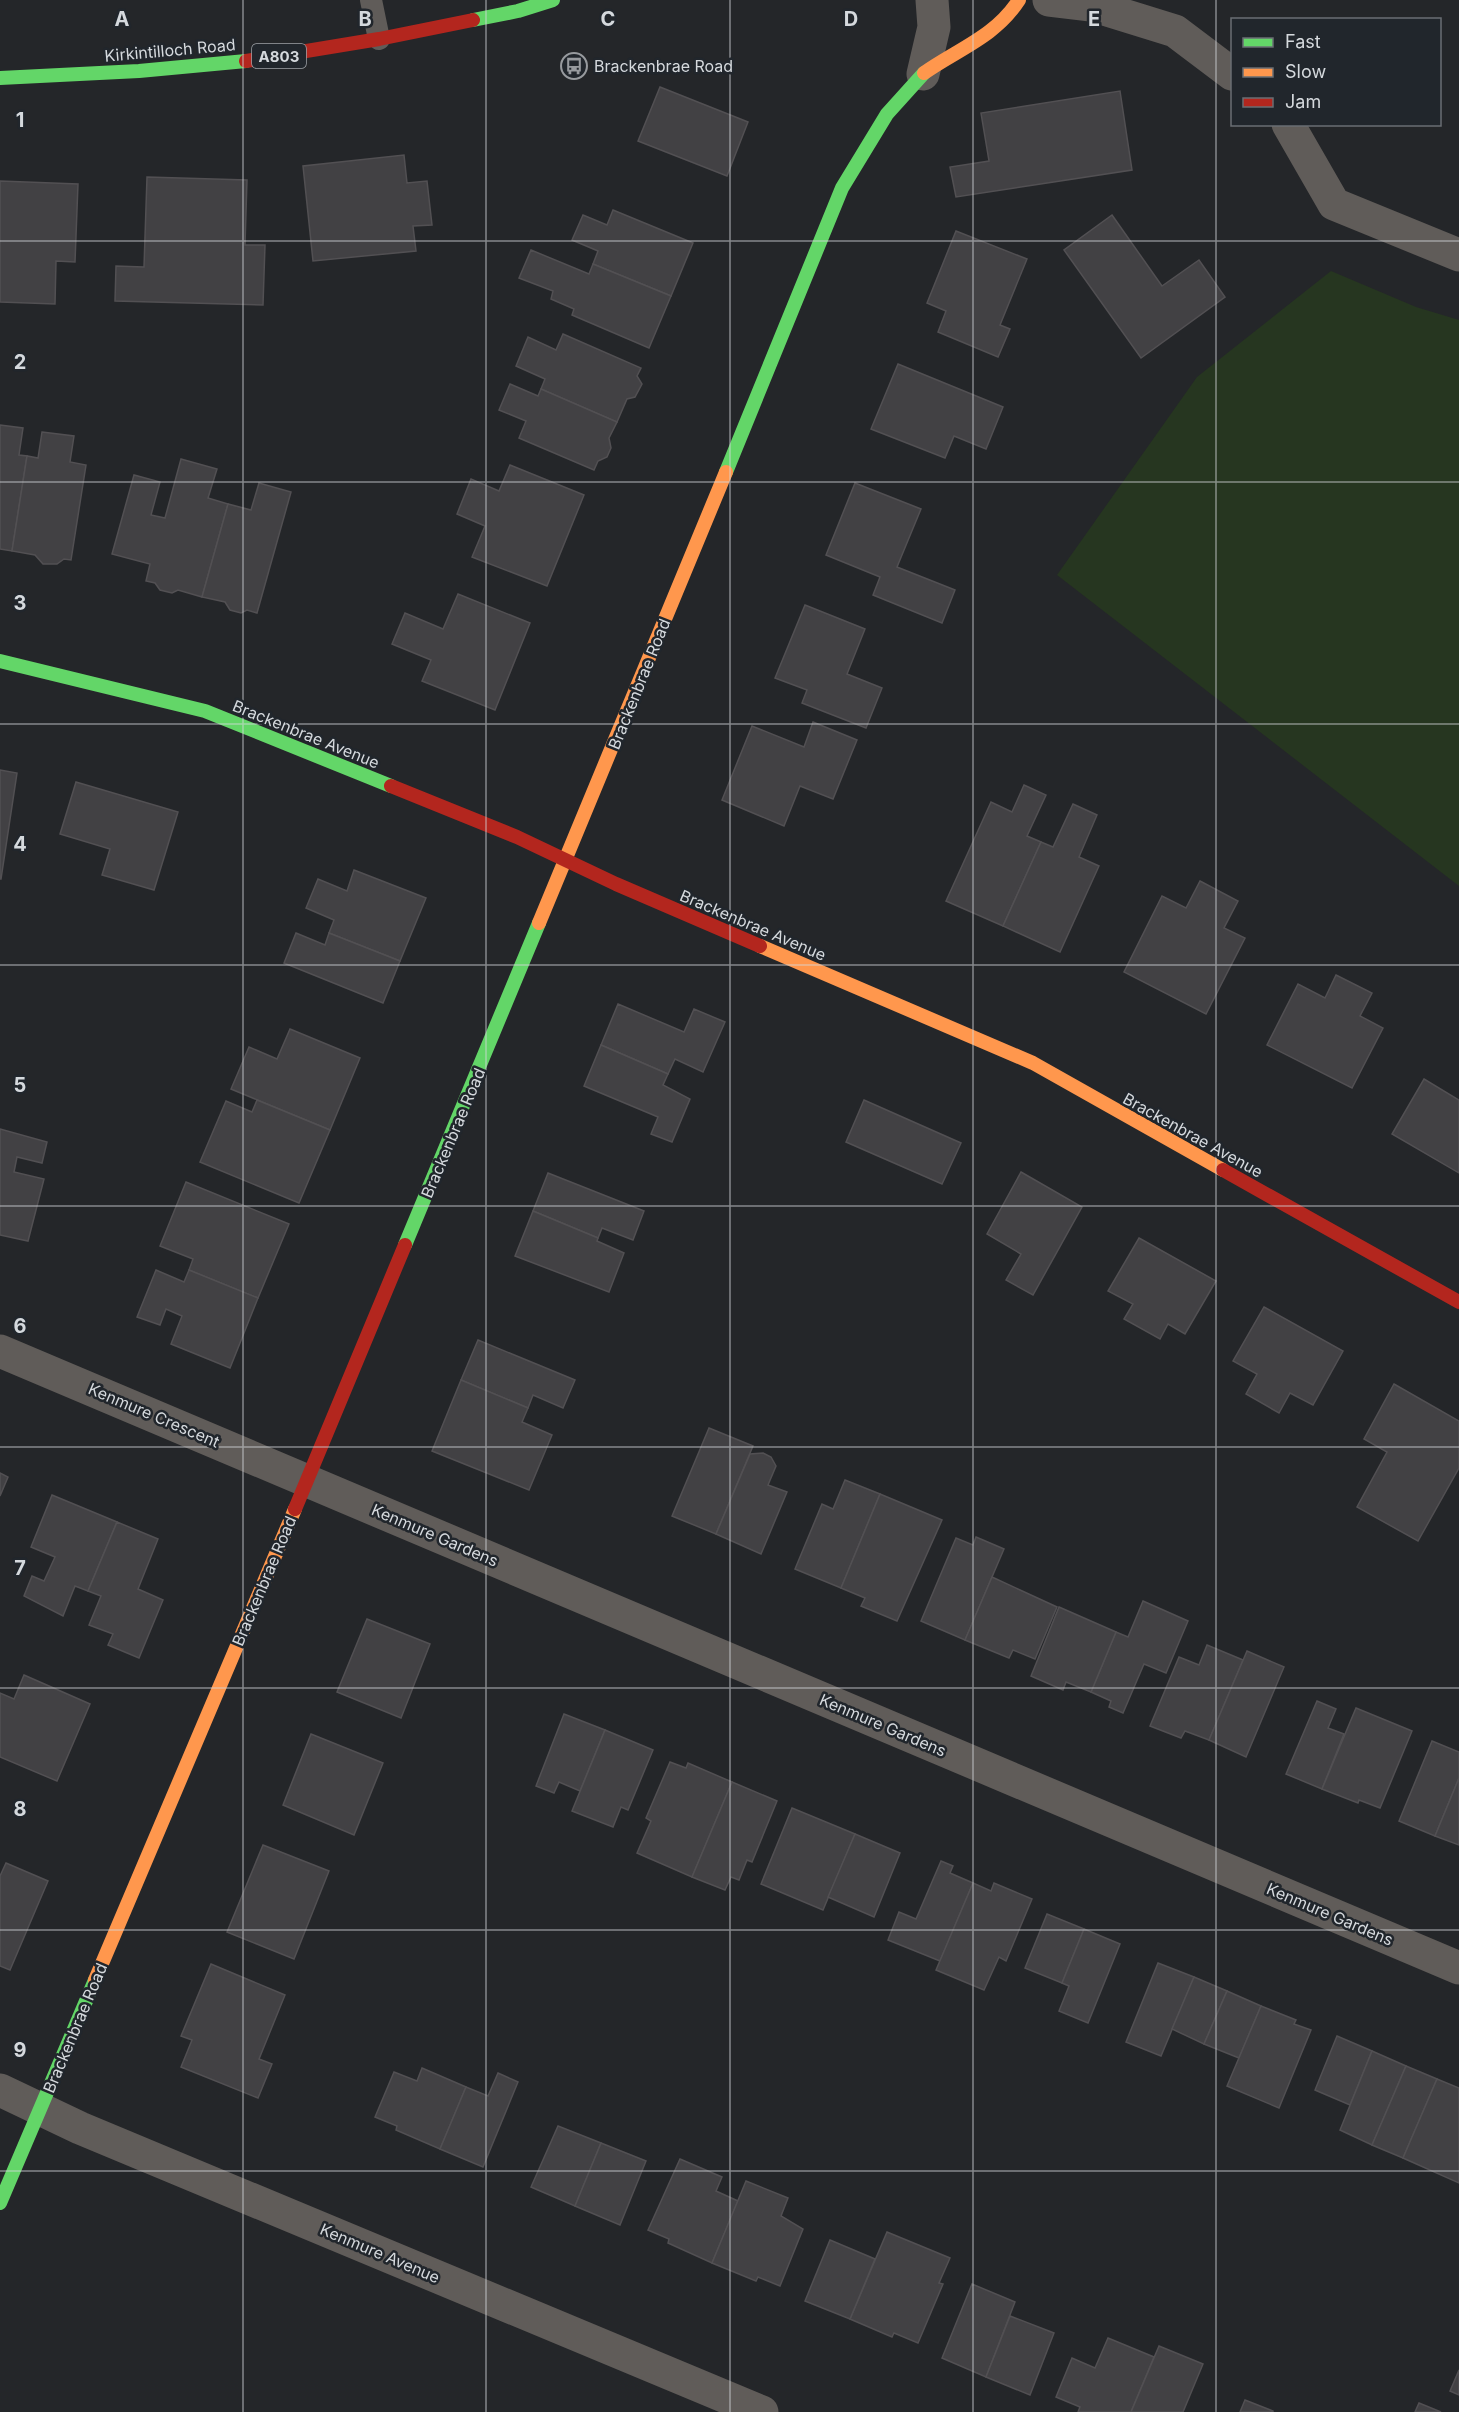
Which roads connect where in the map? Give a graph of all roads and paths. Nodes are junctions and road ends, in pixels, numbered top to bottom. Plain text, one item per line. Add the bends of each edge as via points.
1 (371, 0) edge
2 (553, 0) edge
3 (932, 0) edge
4 (1019, 0) edge
5 (1049, 0) edge
6 (379, 39) junction
7 (1231, 73) edge
8 (923, 74) junction
9 (0, 78) edge
10 (1289, 126) edge
11 (1459, 255) edge
12 (0, 661) edge
13 (567, 861) junction
14 (1459, 1302) edge
15 (0, 1352) edge
16 (307, 1481) junction
17 (1459, 1968) edge
18 (0, 2090) edge
19 (40, 2110) junction
20 (0, 2203) edge
21 (762, 2412) edge

1 - 6 lane
2 - 6 street, Kirkintilloch Road / A803 via 518,11
3 - 8 street, Brackenbrae Road via 934,27
4 - 8 street, Brackenbrae Road via 996,30
5 - 7 street via 1091,4 1175,31
6 - 9 street, Kirkintilloch Road / A803 via 254,60
8 - 13 street, Brackenbrae Road via 882,118 842,188
10 - 11 street via 1334,204
12 - 13 street, Brackenbrae Avenue via 205,711 517,837
13 - 14 street, Brackenbrae Avenue via 1033,1064
13 - 16 street, Brackenbrae Road
15 - 16 street, Kenmure Crescent
16 - 17 street, Kenmure Gardens
16 - 19 street, Brackenbrae Road
18 - 19 street, Kenmure Avenue
19 - 20 street, Brackenbrae Road
19 - 21 street, Kenmure Avenue

